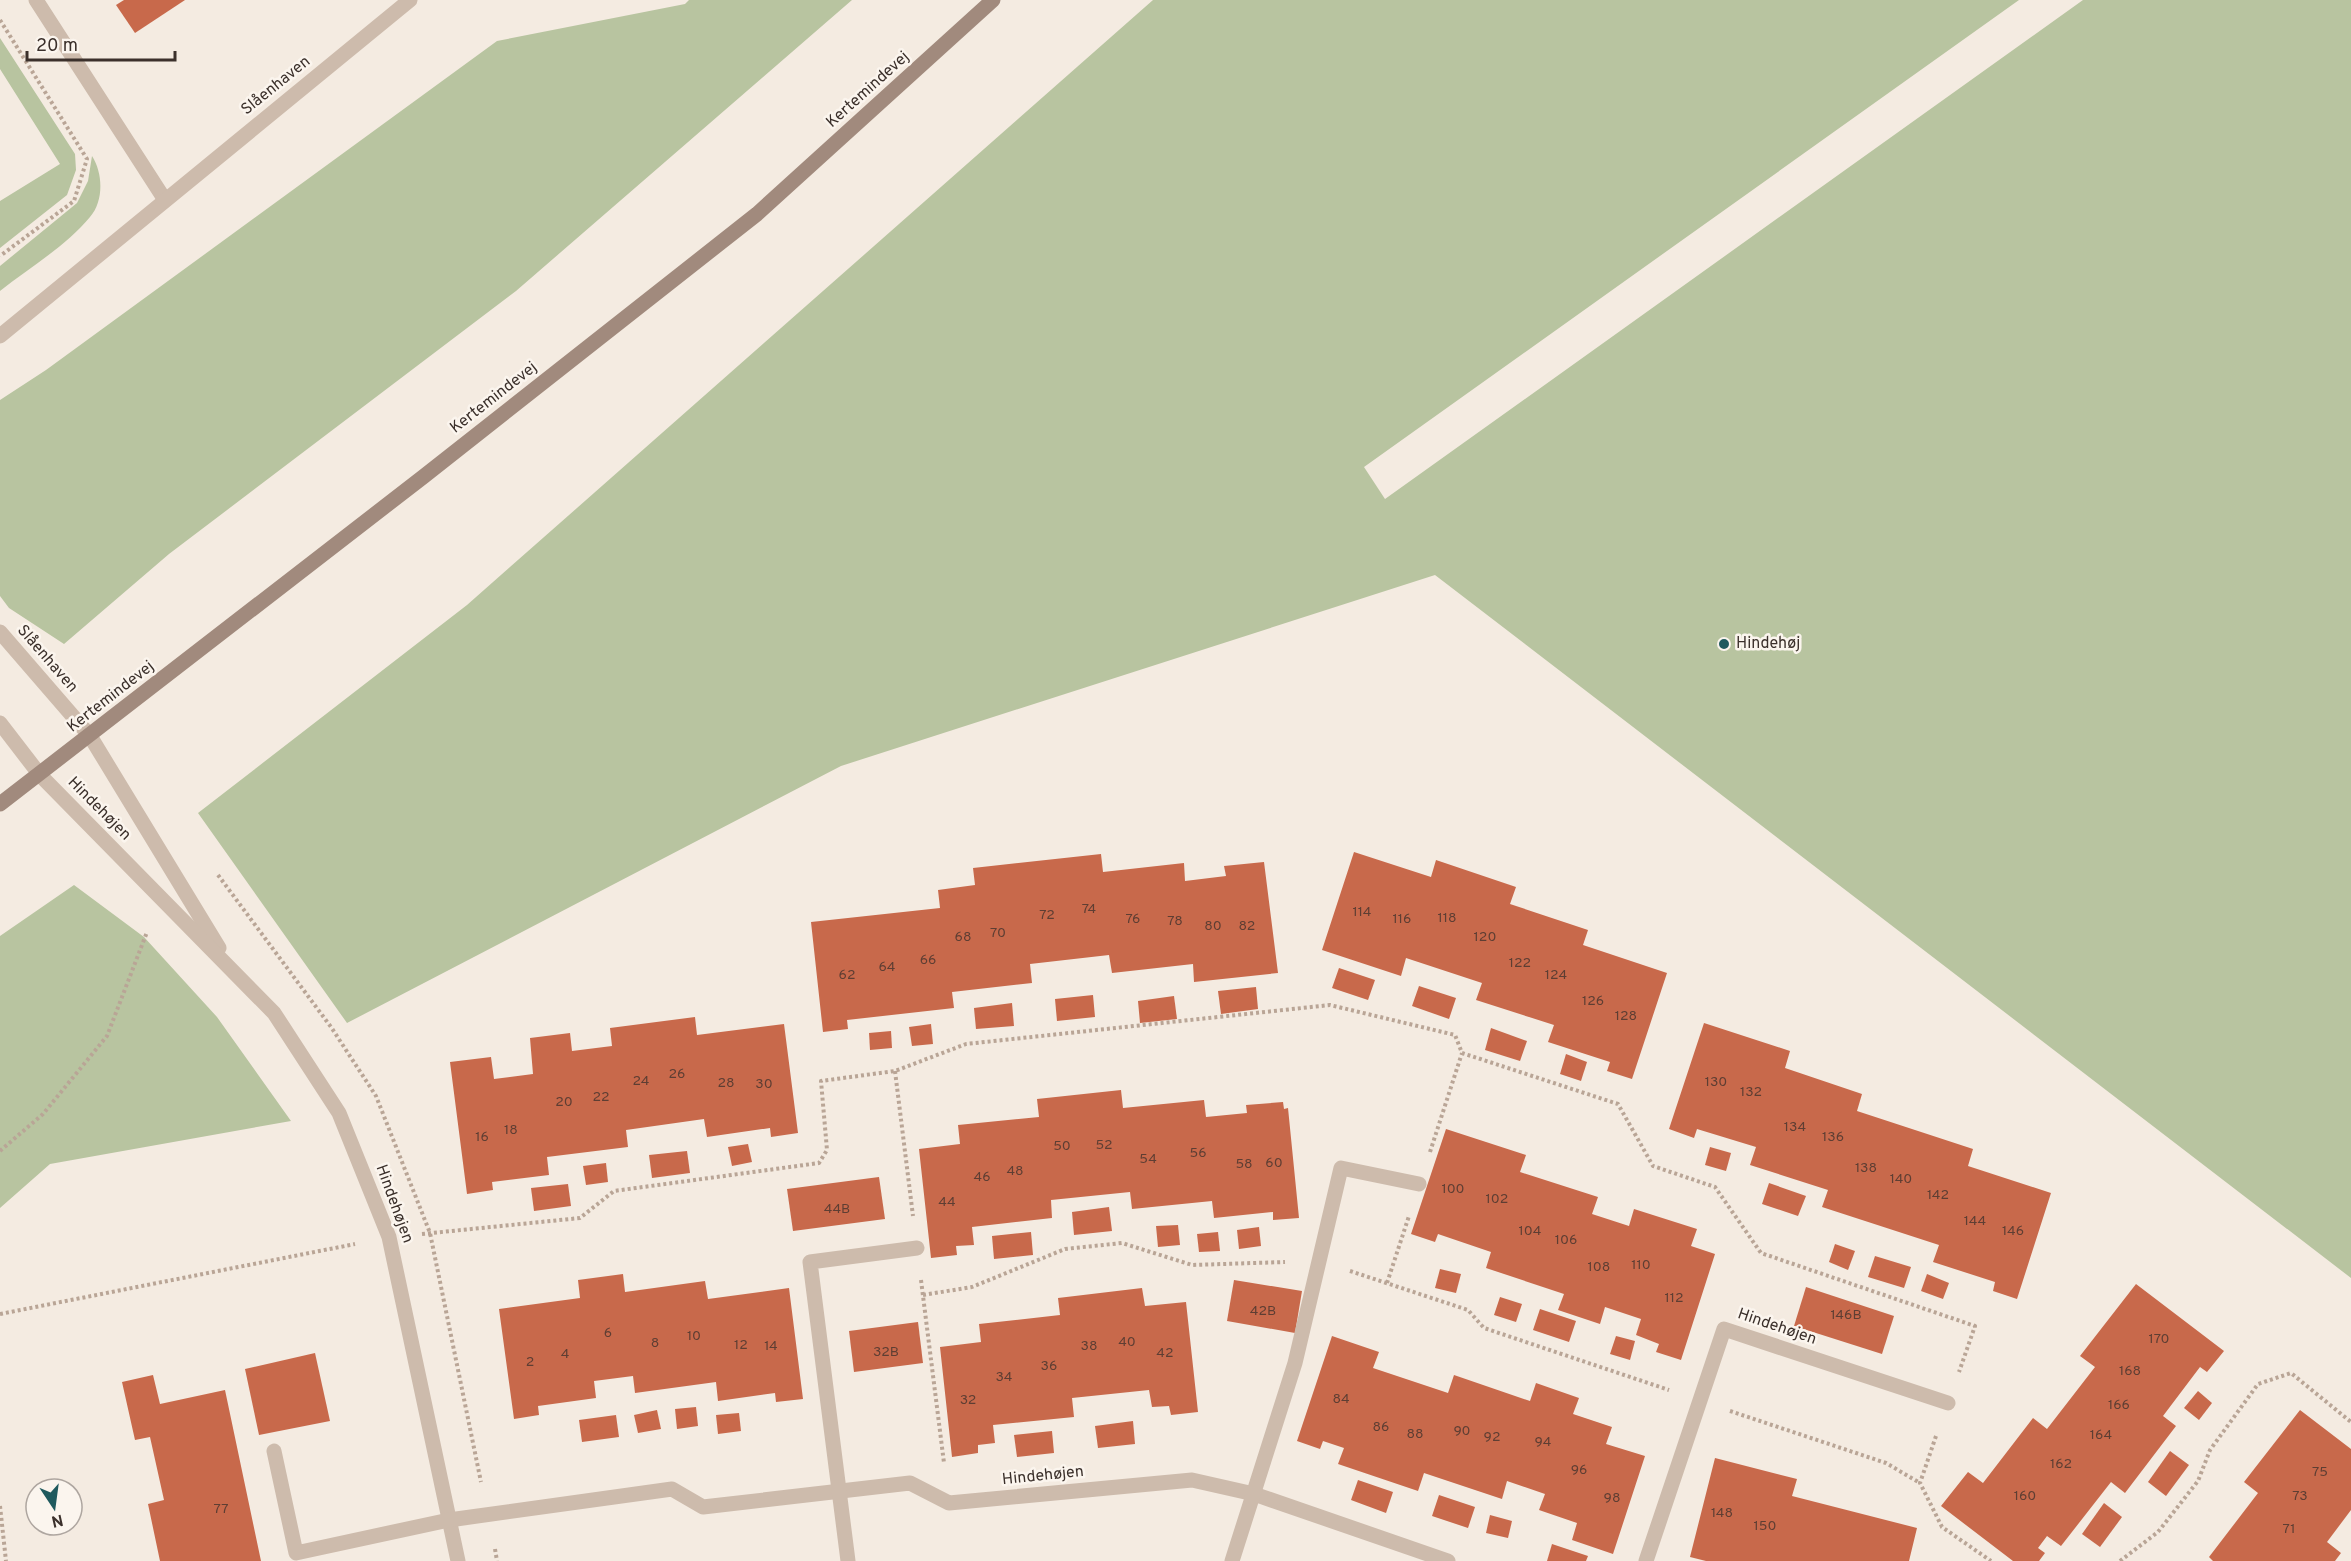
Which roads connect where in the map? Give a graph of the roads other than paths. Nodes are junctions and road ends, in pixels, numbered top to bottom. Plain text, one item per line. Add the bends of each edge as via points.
1 (36, 0) edge
2 (410, 0) edge
3 (993, 0) edge
4 (165, 200) junction
5 (0, 336) edge
6 (0, 632) edge
7 (0, 723) edge
8 (90, 736) junction
9 (40, 775) junction
10 (0, 804) edge
11 (233, 971) junction
12 (1419, 1184) dead end
13 (917, 1248) road end
14 (1948, 1403) road end
15 (274, 1451) dead end
16 (838, 1492) junction
17 (1254, 1494) junction
18 (449, 1520) junction
19 (458, 1561) edge
20 (848, 1561) edge
21 (1232, 1561) edge
22 (1448, 1561) edge
23 (1646, 1561) edge

1 - 4 street
2 - 4 street, Slåenhaven
3 - 8 main road, Kertemindevej via 757,214
4 - 5 street, Slåenhaven
6 - 8 street, Slåenhaven
7 - 9 street
8 - 9 main road, Kertemindevej
8 - 11 street, Hindehøjen
9 - 10 main road, Kertemindevej
9 - 11 street, Hindehøjen
11 - 18 street, Hindehøjen via 274,1013 339,1113 389,1237
12 - 17 street via 1341,1168 1295,1363
13 - 16 street via 810,1262
14 - 23 street, Hindehøjen via 1724,1329
15 - 18 street via 296,1553
16 - 17 street, Hindehøjen via 910,1483 949,1503 1192,1479
16 - 18 street via 704,1507 672,1489
16 - 20 street
17 - 21 street
17 - 22 street, Hindehøjen
18 - 19 street, Hindehøjen

